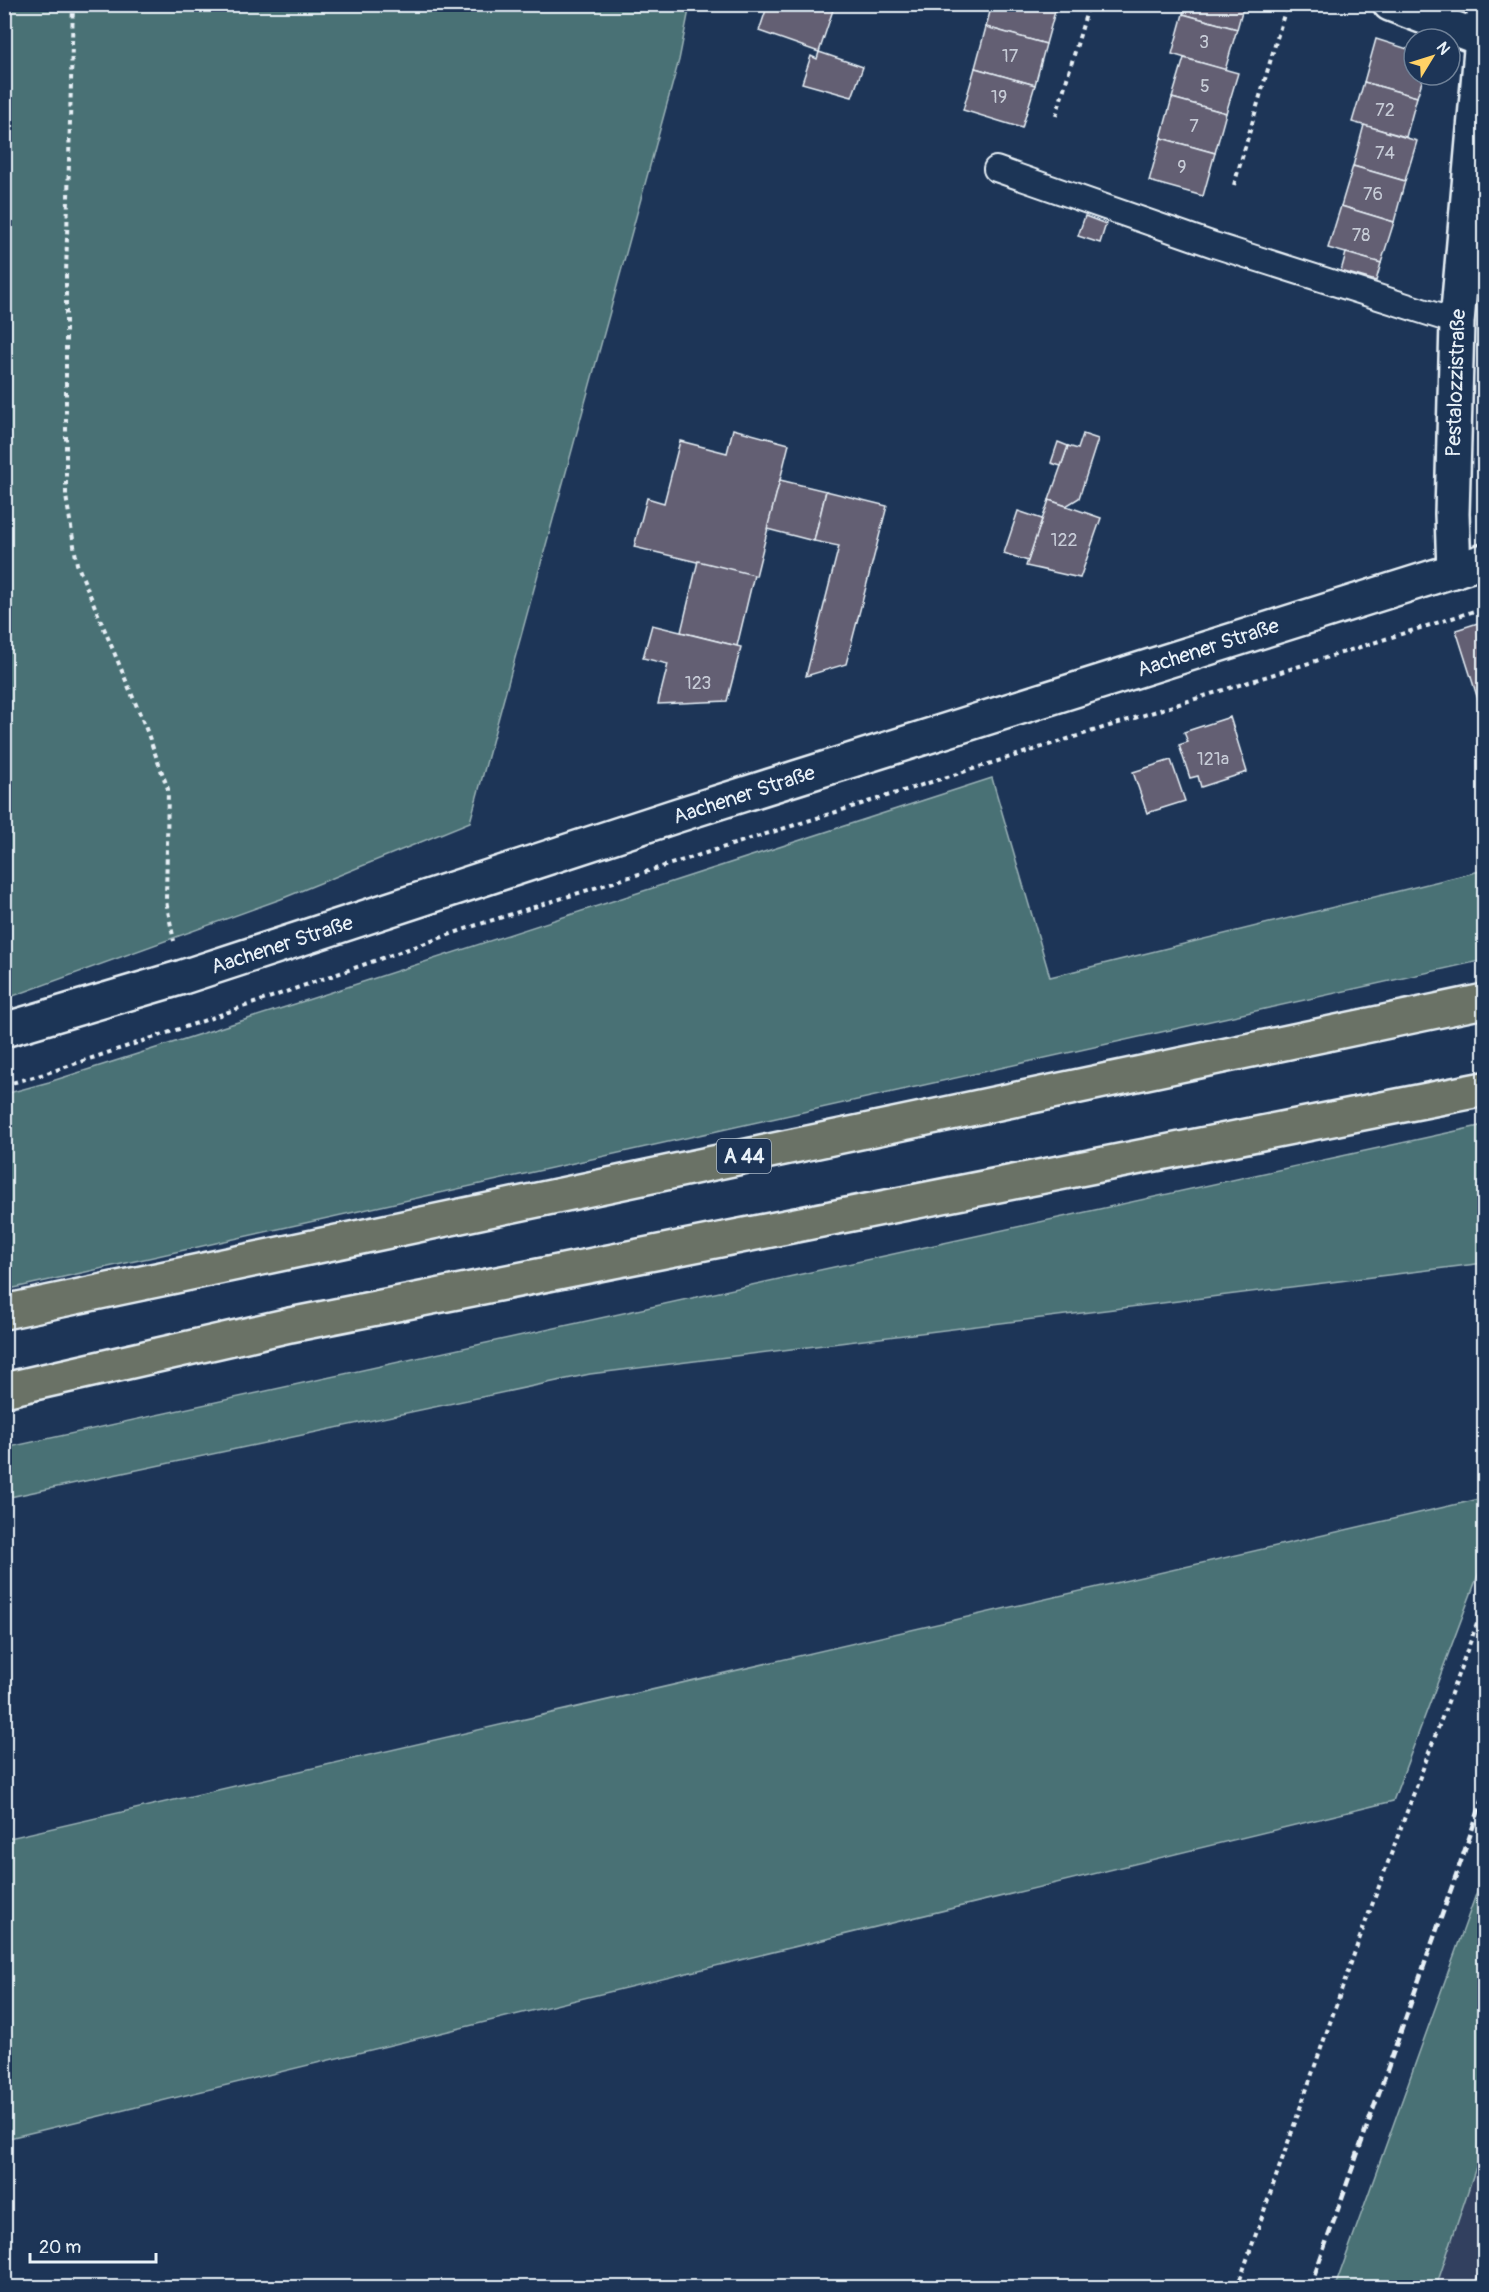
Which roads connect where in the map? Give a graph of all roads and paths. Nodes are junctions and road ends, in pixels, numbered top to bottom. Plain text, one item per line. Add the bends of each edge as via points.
1 (73, 4) edge
2 (1089, 4) edge
3 (1287, 4) edge
4 (1390, 4) edge
5 (1483, 28) edge
6 (1056, 116) dead end
7 (996, 169) dead end
8 (1234, 185) dead end
9 (1456, 322) junction
10 (1485, 561) edge
11 (1454, 571) junction
12 (1485, 608) edge
13 (183, 977) junction
14 (1485, 1001) edge
15 (4, 1030) edge
16 (4, 1084) edge
17 (1485, 1089) edge
18 (4, 1312) edge
19 (4, 1390) edge
20 (1485, 1605) edge
21 (1238, 2288) edge

1 - 13 path via 66,276 66,496 77,564 168,789 166,901
2 - 6 path
3 - 8 path
4 - 5 main road
5 - 9 main road, Pestalozzistraße
7 - 9 lane via 1214,245
9 - 11 main road, Pestalozzistraße
10 - 11 main road, Aachener Straße
11 - 13 main road, Aachener Straße via 678,815
12 - 16 path via 477,925 175,1030
13 - 15 main road, Aachener Straße
14 - 18 highway, A 44
17 - 19 highway via 290,1325
20 - 21 path via 1359,1940

